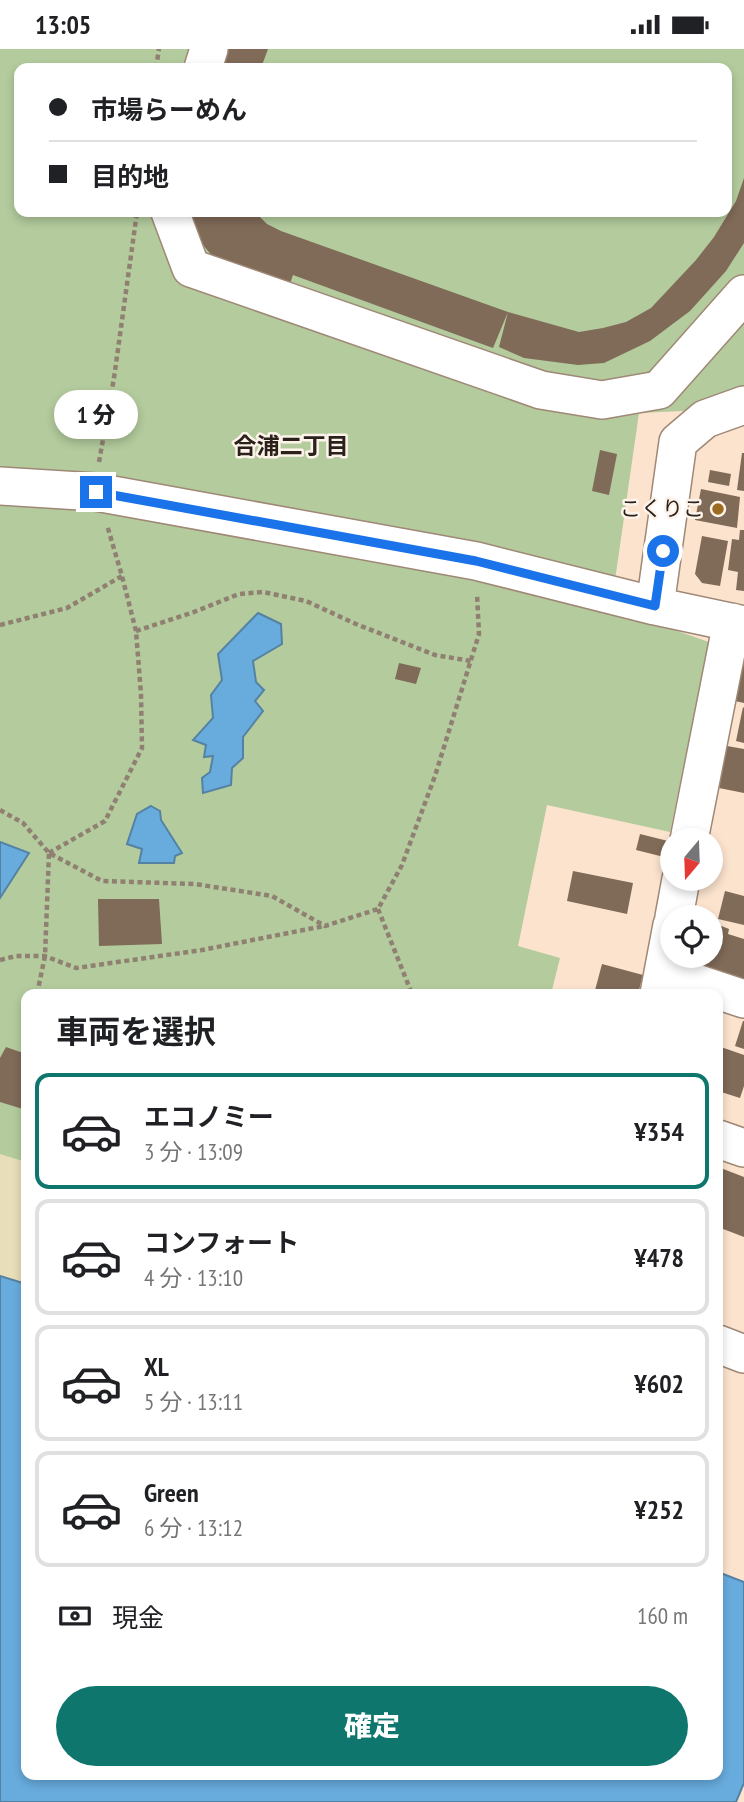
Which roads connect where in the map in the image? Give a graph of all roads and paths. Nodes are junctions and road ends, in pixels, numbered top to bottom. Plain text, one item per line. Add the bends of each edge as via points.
1 (136, 217) edge
2 (172, 217) edge
3 (744, 294) edge
4 (744, 405) edge
5 (0, 486) edge
6 (96, 492) junction
7 (476, 561) junction
8 (122, 576) junction
9 (655, 606) junction
10 (738, 623) edge
11 (0, 625) edge
12 (136, 631) junction
13 (471, 661) junction
14 (0, 810) edge
15 (692, 828) edge
16 (48, 853) junction
17 (378, 909) junction
18 (325, 926) junction
19 (45, 956) junction
20 (0, 960) edge
21 (661, 983) edge
22 (38, 989) edge
23 (410, 989) edge
24 (692, 989) edge
25 (723, 995) edge
26 (744, 999) edge
27 (723, 1141) edge
28 (744, 1148) edge
29 (723, 1346) edge
30 (744, 1354) edge

1 - 6 path
2 - 3 street via 191,268 541,390 602,401 659,390
4 - 9 street via 705,419 678,442
5 - 6 street
6 - 7 street
6 - 8 path
7 - 9 street
7 - 13 path via 480,633
8 - 11 path via 67,608
8 - 12 path
9 - 10 street
10 - 15 street
12 - 13 path via 239,594 263,592 306,601 435,655
12 - 16 path via 142,748 105,821
13 - 17 path via 402,865
14 - 16 path via 23,823
16 - 18 path via 102,881 195,884 272,896
16 - 19 path
17 - 18 path
17 - 23 path
18 - 19 path via 76,968
19 - 20 path
19 - 22 path
21 - 24 street
25 - 26 street
27 - 28 street
29 - 30 street

